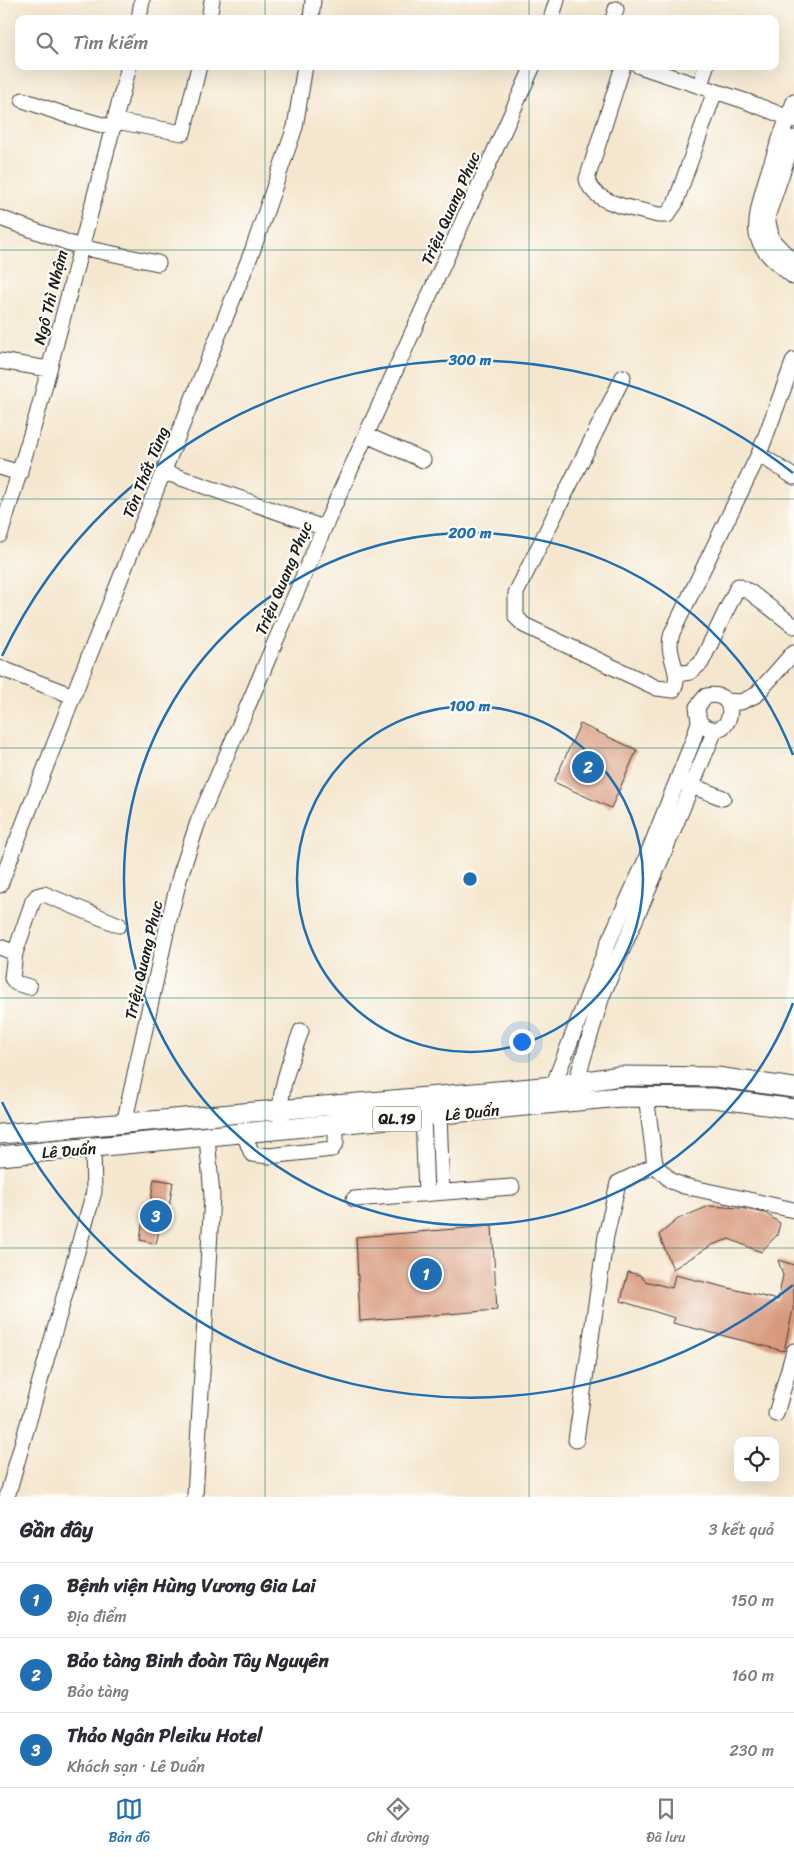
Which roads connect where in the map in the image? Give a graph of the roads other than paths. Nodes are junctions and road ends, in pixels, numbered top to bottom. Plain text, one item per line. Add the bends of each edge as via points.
1 (142, 0) edge
2 (212, 0) edge
3 (313, 0) edge
4 (557, 0) edge
5 (140, 15) edge
6 (210, 15) edge
7 (311, 15) edge
8 (552, 15) edge
9 (128, 70) edge
10 (198, 70) edge
11 (305, 70) edge
12 (531, 70) edge
13 (622, 70) edge
14 (650, 70) edge
15 (705, 70) edge
16 (700, 86) junction
17 (715, 91) junction
18 (23, 100) dead end
19 (794, 102) edge
20 (791, 119) edge
21 (114, 124) junction
22 (794, 138) edge
23 (770, 189) junction
24 (0, 218) edge
25 (80, 247) junction
26 (158, 263) dead end
27 (794, 273) edge
28 (794, 360) edge
29 (0, 361) edge
30 (50, 369) junction
31 (623, 377) dead end
32 (366, 435) junction
33 (759, 454) junction
34 (423, 460) dead end
35 (0, 467) edge
36 (164, 472) junction
37 (20, 473) junction
38 (794, 477) edge
39 (324, 528) junction
40 (0, 535) edge
41 (794, 626) edge
42 (794, 652) edge
43 (0, 668) edge
44 (676, 674) junction
45 (73, 696) junction
46 (726, 701) junction
47 (699, 722) junction
48 (715, 730) junction
49 (684, 783) junction
50 (723, 798) dead end
51 (0, 885) edge
52 (119, 925) dead end
53 (0, 947) edge
54 (15, 953) junction
55 (29, 987) dead end
56 (596, 993) junction
57 (300, 1031) dead end
58 (576, 1082) junction
59 (552, 1086) junction
60 (794, 1088) edge
61 (646, 1096) junction
62 (280, 1108) junction
63 (794, 1109) edge
64 (431, 1116) junction
65 (124, 1124) junction
66 (336, 1125) junction
67 (282, 1130) junction
68 (0, 1134) edge
69 (244, 1134) junction
70 (207, 1137) junction
71 (93, 1148) junction
72 (0, 1156) edge
73 (655, 1164) junction
74 (512, 1187) dead end
75 (442, 1192) junction
76 (426, 1194) junction
77 (354, 1199) dead end
78 (794, 1210) edge
79 (794, 1351) edge
80 (789, 1390) edge
81 (776, 1414) dead end
82 (576, 1440) dead end
83 (7, 1497) edge
84 (196, 1497) edge

1 - 5 street
2 - 6 street
3 - 7 street
4 - 8 street
9 - 21 street, Ngô Thì Nhậm
10 - 21 street via 183,134
11 - 36 street, Tôn Thất Tùng via 301,102 289,146
12 - 32 street, Triệu Quang Phục
13 - 17 street via 587,178 589,186 602,198 658,215 667,215 675,204
14 - 16 street
15 - 16 street
16 - 17 street
17 - 20 street
18 - 21 street via 63,114
19 - 20 street
20 - 23 street
21 - 25 street, Ngô Thì Nhậm
22 - 23 street
23 - 27 street via 769,232
24 - 25 street
25 - 26 street
25 - 30 street, Ngô Thì Nhậm
28 - 33 street
29 - 30 street
30 - 37 street, Ngô Thì Nhậm
31 - 44 street via 516,593 516,617 524,626 657,688 674,690
32 - 34 street
32 - 39 street, Triệu Quang Phục
33 - 38 street
33 - 44 street via 672,633 668,649
35 - 37 street
36 - 39 street
36 - 45 street, Tôn Thất Tùng
37 - 40 street, Ngô Thì Nhậm
39 - 65 street, Triệu Quang Phục via 198,822 168,924
41 - 44 street via 738,586 701,663 690,672
42 - 46 street via 756,695 741,702
43 - 45 street
45 - 51 street, Tôn Thất Tùng
46 - 47 street via 720,696 706,696 696,707
46 - 48 street via 730,718
47 - 48 street
47 - 49 street
48 - 49 street
49 - 50 street
49 - 56 street
52 - 54 street via 44,894 33,901
53 - 54 street
54 - 55 street via 12,978 16,983
56 - 58 street
56 - 59 street
57 - 62 street via 285,1077
58 - 59 main road, Lê Duẩn / QL.19
58 - 60 main road, Lê Duẩn / QL.19 via 620,1076 717,1077
59 - 62 main road, Lê Duẩn / QL.19
61 - 63 main road, Lê Duẩn / QL.19 via 714,1098
61 - 64 main road, Lê Duẩn / QL.19
61 - 73 street
62 - 65 main road, Lê Duẩn / QL.19
62 - 67 street
64 - 66 main road, Lê Duẩn / QL.19
64 - 75 street
64 - 76 street
65 - 68 main road, Lê Duẩn / QL.19
66 - 67 main road, Lê Duẩn / QL.19
66 - 69 street via 336,1143 332,1149 269,1156 252,1154
67 - 69 main road, Lê Duẩn / QL.19
69 - 70 main road, Lê Duẩn / QL.19
70 - 71 main road, Lê Duẩn / QL.19
70 - 84 street via 212,1196
71 - 72 main road, Lê Duẩn / QL.19
71 - 83 street via 94,1192
73 - 78 street via 671,1181 684,1186
73 - 82 street via 618,1183 606,1236
74 - 75 street
75 - 76 street
76 - 77 street
79 - 80 street
80 - 81 street

